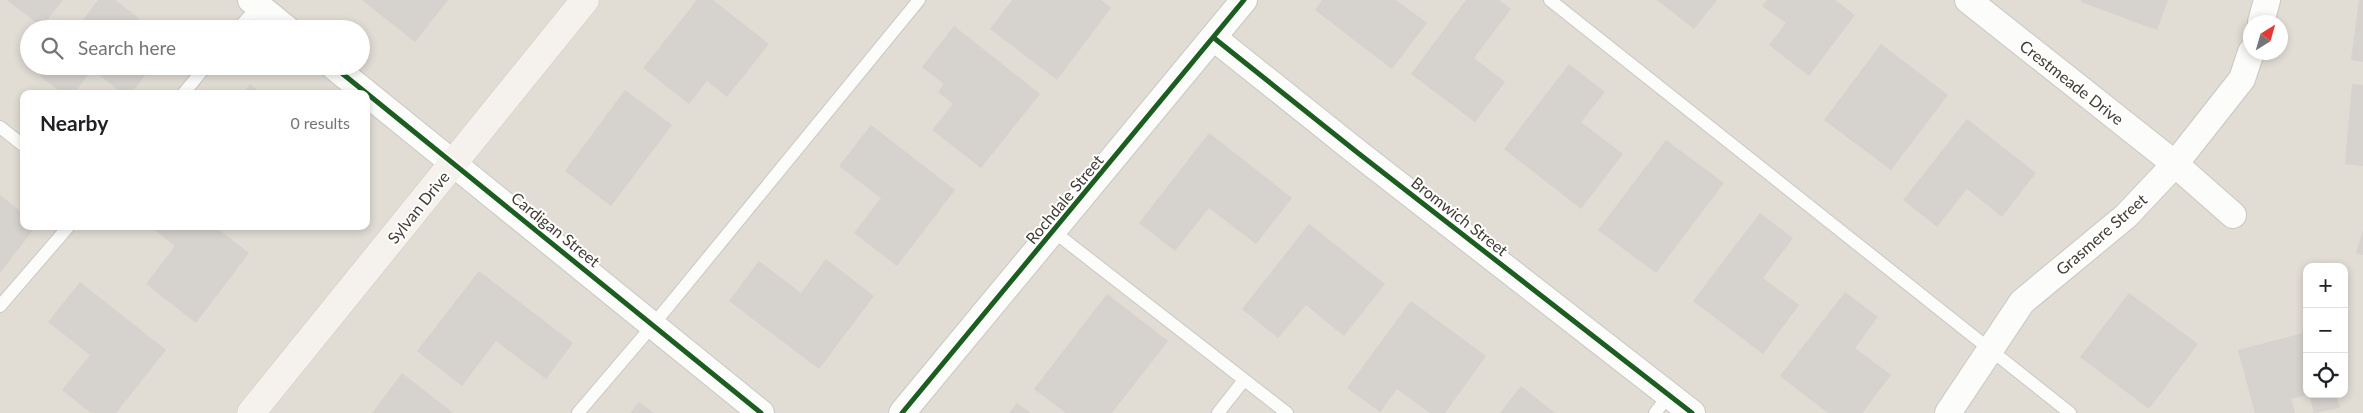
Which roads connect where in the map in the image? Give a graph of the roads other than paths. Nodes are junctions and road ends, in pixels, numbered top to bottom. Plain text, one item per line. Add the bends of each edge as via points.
1 (585, 0) edge
2 (919, 0) edge
3 (1244, 0) edge
4 (1550, 0) edge
5 (2267, 0) edge
6 (257, 2) edge
7 (1976, 2) edge
8 (2263, 15) edge
9 (244, 20) edge
10 (277, 20) edge
11 (1214, 38) junction
12 (2248, 60) edge
13 (198, 75) edge
14 (344, 75) edge
15 (185, 90) edge
16 (363, 90) edge
17 (370, 95) edge
18 (0, 127) edge
19 (20, 143) edge
20 (454, 162) junction
21 (2175, 164) junction
22 (2233, 215) dead end
23 (65, 230) edge
24 (1053, 232) junction
25 (0, 306) edge
26 (653, 325) junction
27 (1990, 350) junction
28 (1244, 380) junction
29 (1662, 404) edge
30 (251, 413) edge
31 (578, 413) edge
32 (761, 413) edge
33 (902, 413) edge
34 (1218, 413) edge
35 (1287, 413) edge
36 (1692, 413) edge
37 (1948, 413) edge
38 (2070, 413) edge

1 - 20 street, Sylvan Drive
2 - 26 lane
3 - 11 street, Rochdale Street
4 - 27 lane
5 - 8 street
6 - 9 lane
6 - 10 street
7 - 21 street, Crestmeade Drive
11 - 24 street, Rochdale Street
11 - 29 street, Bromwich Street
12 - 21 street, Grasmere Street via 2242,79
13 - 15 lane
14 - 16 street, Cardigan Street
17 - 20 street, Cardigan Street
18 - 19 lane
20 - 26 street, Cardigan Street
20 - 30 street, Sylvan Drive
21 - 22 street, Crestmeade Drive
21 - 27 street, Grasmere Street via 2126,216 2022,302
23 - 25 lane
24 - 28 lane
24 - 33 street, Rochdale Street
26 - 31 lane
26 - 32 street, Cardigan Street
27 - 37 street, Grasmere Street
27 - 38 lane
28 - 34 lane
28 - 35 lane
29 - 36 street, Bromwich Street

